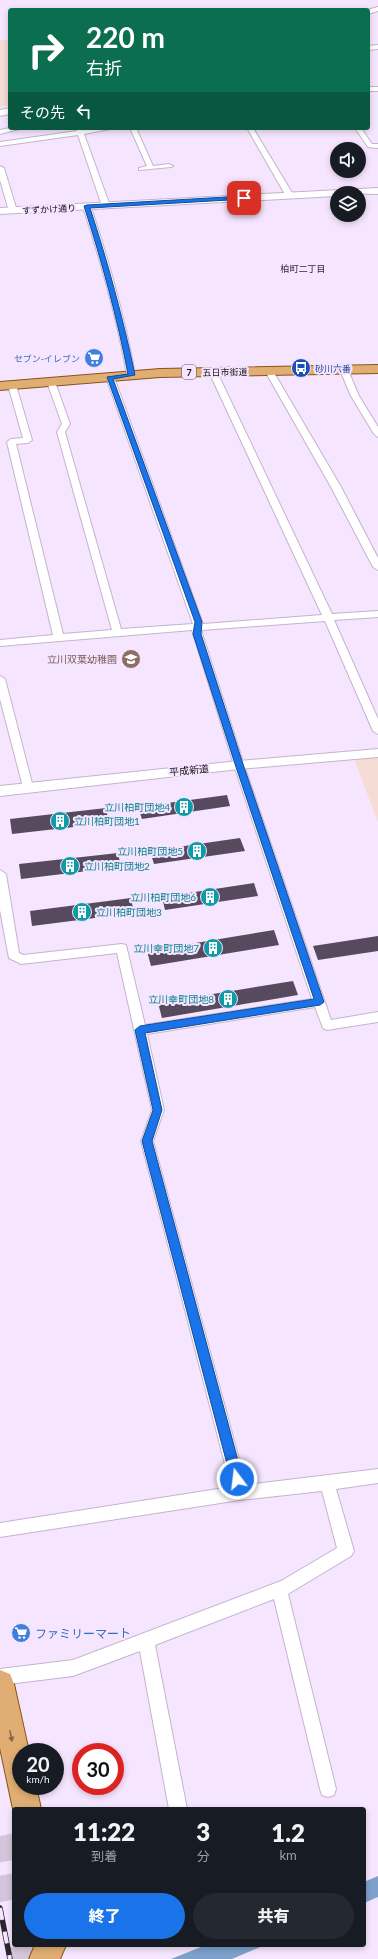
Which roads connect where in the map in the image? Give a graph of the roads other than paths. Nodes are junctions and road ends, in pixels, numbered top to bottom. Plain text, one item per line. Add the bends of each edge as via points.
1 (10, 130) edge
2 (80, 130) edge
3 (134, 130) edge
4 (251, 130) edge
5 (359, 130) edge
6 (0, 132) edge
7 (0, 144) edge
8 (378, 146) edge
9 (169, 166) dead end
10 (0, 168) edge
11 (151, 168) junction
12 (141, 169) dead end
13 (378, 191) edge
14 (366, 192) edge
15 (330, 194) edge
16 (290, 196) junction
17 (87, 206) junction
18 (106, 206) junction
19 (0, 211) edge
20 (13, 211) junction
21 (378, 369) edge
22 (344, 370) junction
23 (270, 371) junction
24 (213, 372) junction
25 (132, 375) junction
26 (110, 377) junction
27 (51, 382) junction
28 (6, 385) edge
29 (378, 434) edge
30 (378, 566) edge
31 (378, 614) edge
32 (329, 619) junction
33 (198, 627) junction
34 (118, 632) junction
35 (59, 637) junction
36 (0, 644) edge
37 (0, 678) edge
38 (378, 731) edge
39 (378, 752) edge
40 (239, 764) junction
41 (28, 787) junction
42 (0, 791) edge
43 (0, 874) edge
44 (320, 1002) junction
45 (378, 1017) edge
46 (140, 1030) junction
47 (378, 1476) edge
48 (327, 1483) junction
49 (240, 1493) junction
50 (0, 1530) edge
51 (278, 1589) junction
52 (146, 1641) junction
53 (0, 1677) edge
54 (0, 1684) edge
55 (13, 1743) edge
56 (328, 1789) dead end
57 (24, 1795) edge
58 (27, 1807) edge
59 (178, 1807) edge
60 (50, 1947) edge
61 (44, 1959) edge

1 - 6 street
2 - 7 street
2 - 18 street
3 - 11 street
4 - 16 street
5 - 8 street via 370,146
9 - 11 street
10 - 20 street
11 - 12 street
13 - 14 street, すずかけ通り
15 - 16 street, すずかけ通り
16 - 18 street, すずかけ通り
17 - 18 street, すずかけ通り
17 - 20 street, すずかけ通り
17 - 25 street via 104,260
19 - 20 street, すずかけ通り
21 - 22 main road, 五日市街道 / 7
22 - 23 main road, 五日市街道 / 7
22 - 29 street via 355,396
23 - 24 main road, 五日市街道 / 7
23 - 30 street
24 - 25 main road, 五日市街道 / 7
24 - 32 street
25 - 26 main road, 五日市街道 / 7
26 - 27 main road, 五日市街道 / 7
26 - 33 street
27 - 28 main road, 五日市街道 / 7
27 - 34 street via 66,424 61,432
28 - 35 street via 28,440 11,442
31 - 32 street
32 - 33 street
32 - 38 street
33 - 34 street
33 - 40 street via 197,634
34 - 35 street
35 - 36 street
37 - 41 street
39 - 40 street, 平成新道
40 - 41 street, 平成新道
40 - 44 street
41 - 42 street, 平成新道
43 - 46 street via 13,955 21,960 122,948
44 - 45 street via 328,1025
44 - 46 street
46 - 49 street via 158,1110 147,1141
47 - 48 street
48 - 49 street
48 - 51 street via 346,1550
49 - 50 street
51 - 52 street
51 - 56 street
52 - 53 street via 73,1668
52 - 59 street
54 -> 55 main road
57 - 58 main road
60 - 61 main road

